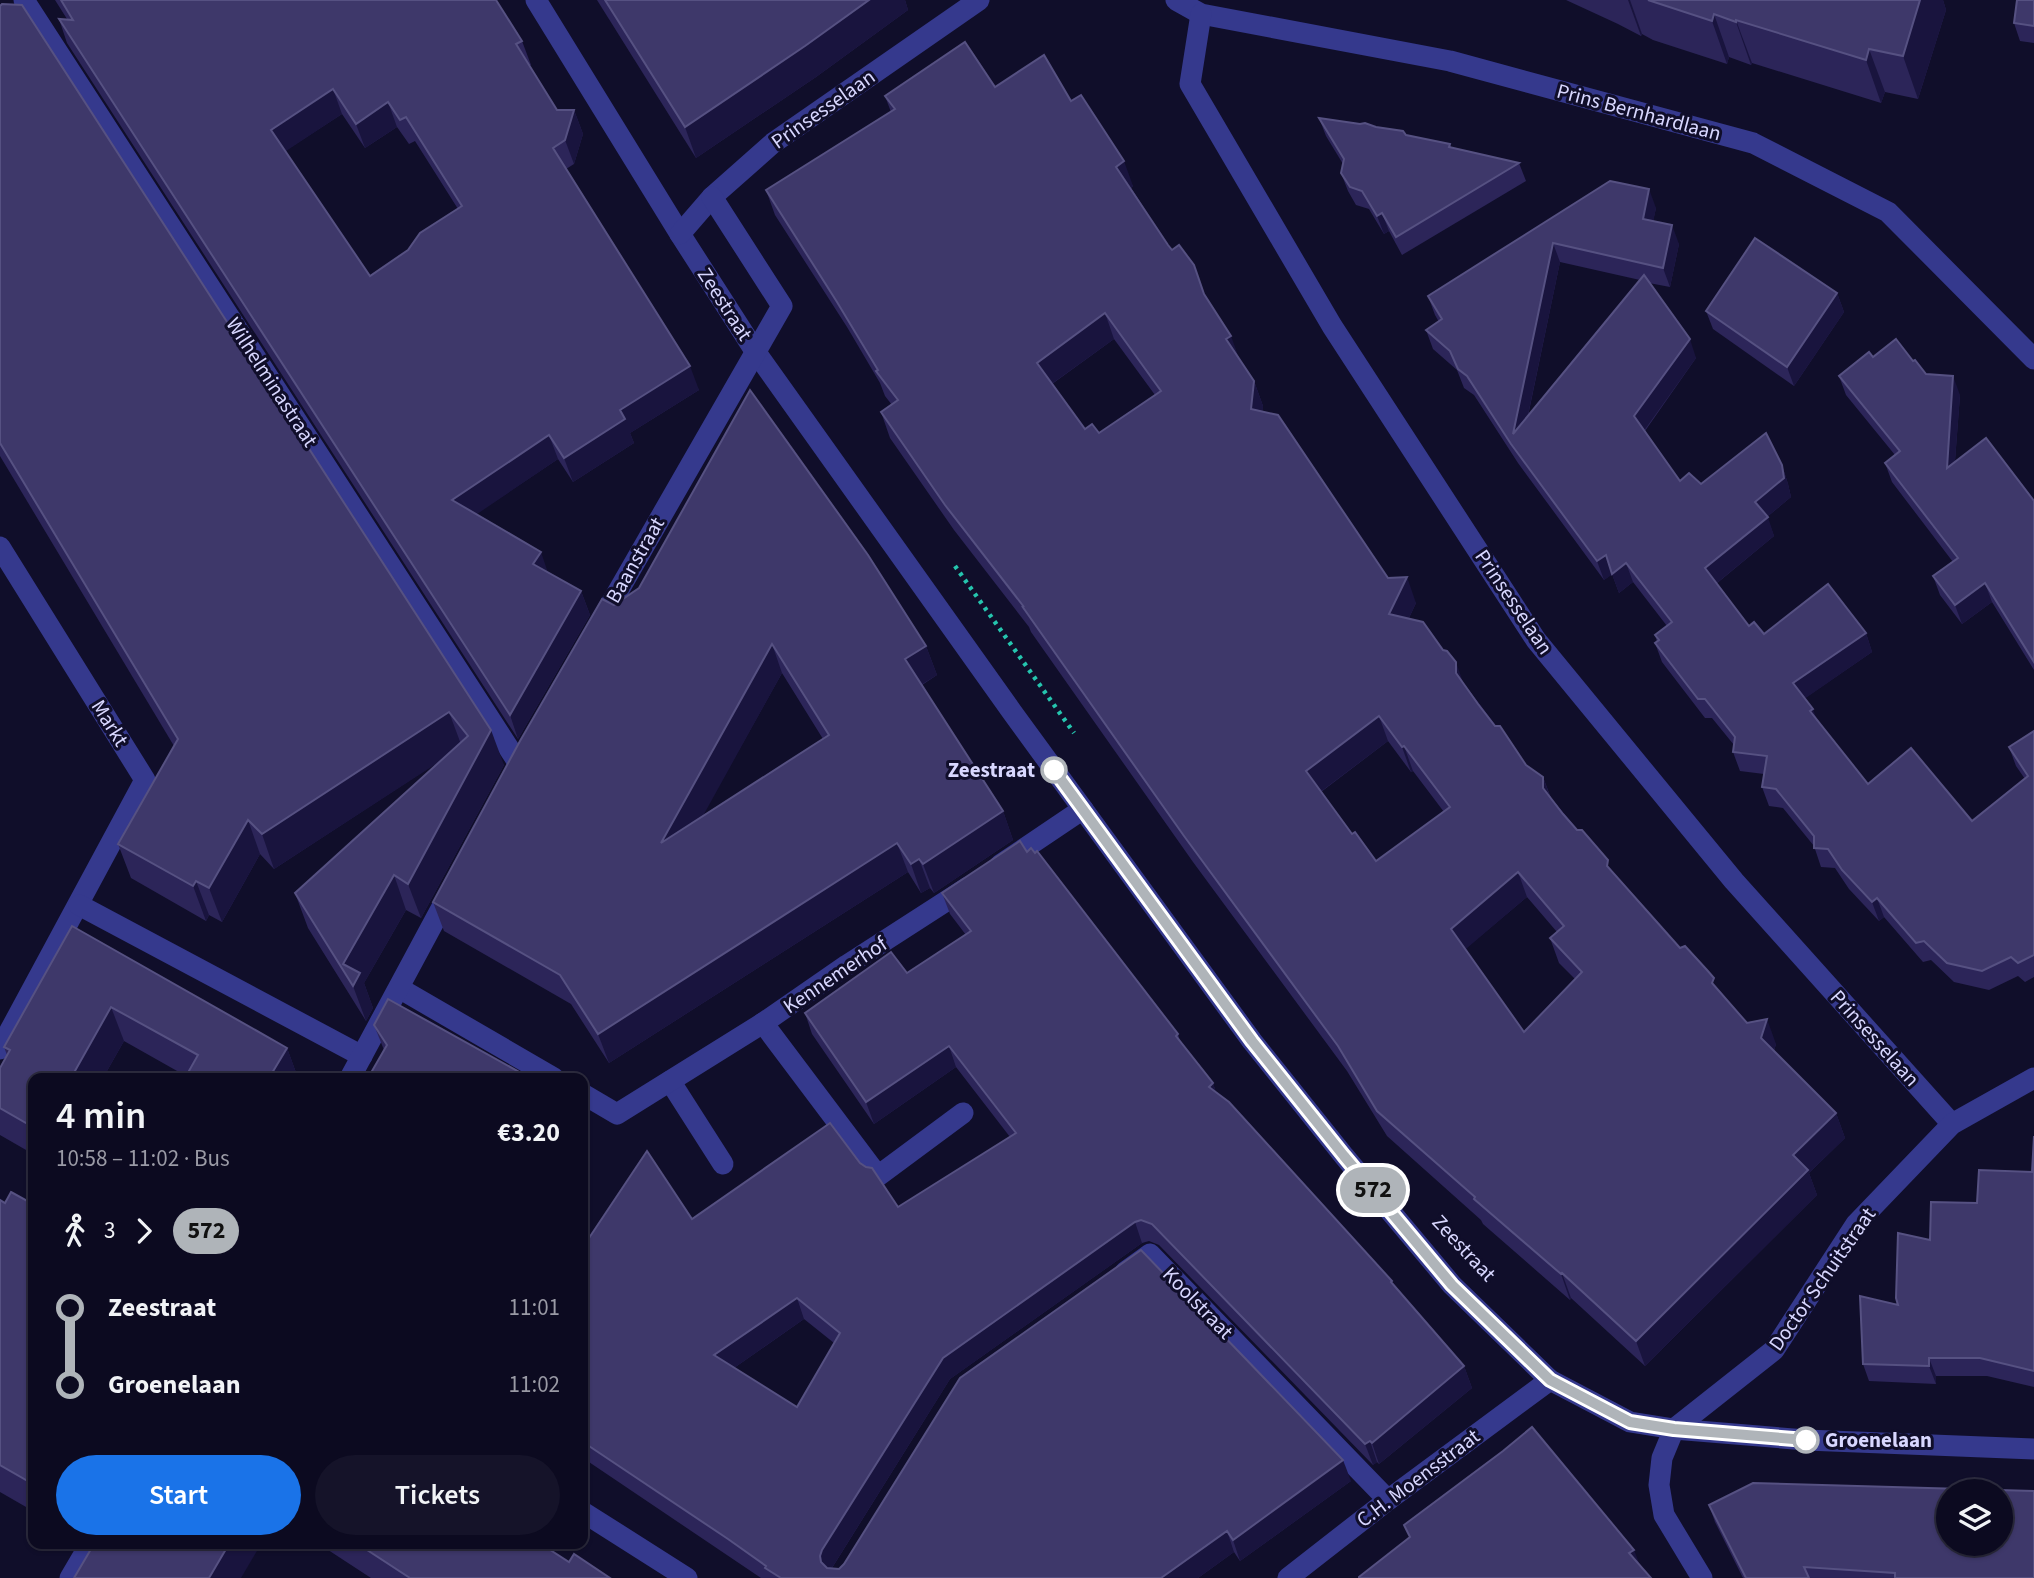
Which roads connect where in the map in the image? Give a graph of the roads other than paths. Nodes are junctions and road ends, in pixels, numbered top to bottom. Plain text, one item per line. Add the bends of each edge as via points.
1 (536, 0) edge
2 (979, 0) edge
3 (1176, 0) edge
4 (15, 3) edge
5 (1201, 14) junction
6 (712, 197) junction
7 (680, 234) junction
8 (755, 351) junction
9 (2034, 359) edge
10 (0, 547) edge
11 (587, 645) edge
12 (533, 740) edge
13 (519, 764) junction
14 (506, 787) edge
15 (1083, 809) junction
16 (462, 870) edge
17 (79, 905) junction
18 (399, 988) junction
19 (763, 1023) junction
20 (0, 1049) edge
21 (362, 1056) junction
22 (353, 1073) edge
23 (545, 1073) edge
24 (2034, 1078) edge
25 (670, 1081) junction
26 (588, 1097) edge
27 (963, 1113) dead end
28 (1952, 1124) junction
29 (723, 1164) dead end
30 (1105, 1286) edge
31 (1550, 1380) junction
32 (1674, 1429) junction
33 (2034, 1449) edge
34 (1388, 1500) junction
35 (588, 1515) edge
36 (87, 1549) edge
37 (70, 1578) edge
38 (687, 1578) edge
39 (1288, 1578) edge
40 (1702, 1578) edge

1 - 7 street, Zeestraat
2 - 6 street, Prinsesselaan via 773,143
3 - 5 street, Prins Bernhardlaan
4 - 13 street, Wilhelminastraat
5 - 9 street, Prins Bernhardlaan via 1450,61 1753,143 1888,212
5 - 28 street, Prinsesselaan via 1190,84 1332,326 1536,640 1734,881
6 - 7 street, Prinsesselaan
6 - 8 street, Baanstraat via 782,306
7 - 8 street, Zeestraat
8 - 11 street, Baanstraat
8 - 15 street, Zeestraat
10 - 17 street, Markt via 145,780
12 - 13 street
13 - 14 street
15 - 19 street, Kennemerhof
15 - 31 street, Zeestraat via 1252,1041 1344,1156 1452,1285
16 - 18 street
17 - 20 street, Markt
17 - 21 street
18 - 21 street
18 - 23 street
19 - 25 street, Kennemerhof
19 - 27 street via 878,1176
21 - 22 street
24 - 28 street, Doctor Schuitstraat
25 - 26 street, Kennemerhof via 617,1114
25 - 29 street
28 - 32 street, Doctor Schuitstraat via 1856,1224 1774,1350
30 - 34 street, Koolstraat via 1150,1254
31 - 32 street, Zeestraat via 1630,1422
31 - 34 street, C.H. Moensstraat
32 - 33 street, Zeestraat via 1806,1440
32 - 40 street via 1662,1458 1659,1485 1664,1515
34 - 39 street, C.H. Moensstraat
35 - 38 street
36 - 37 street

